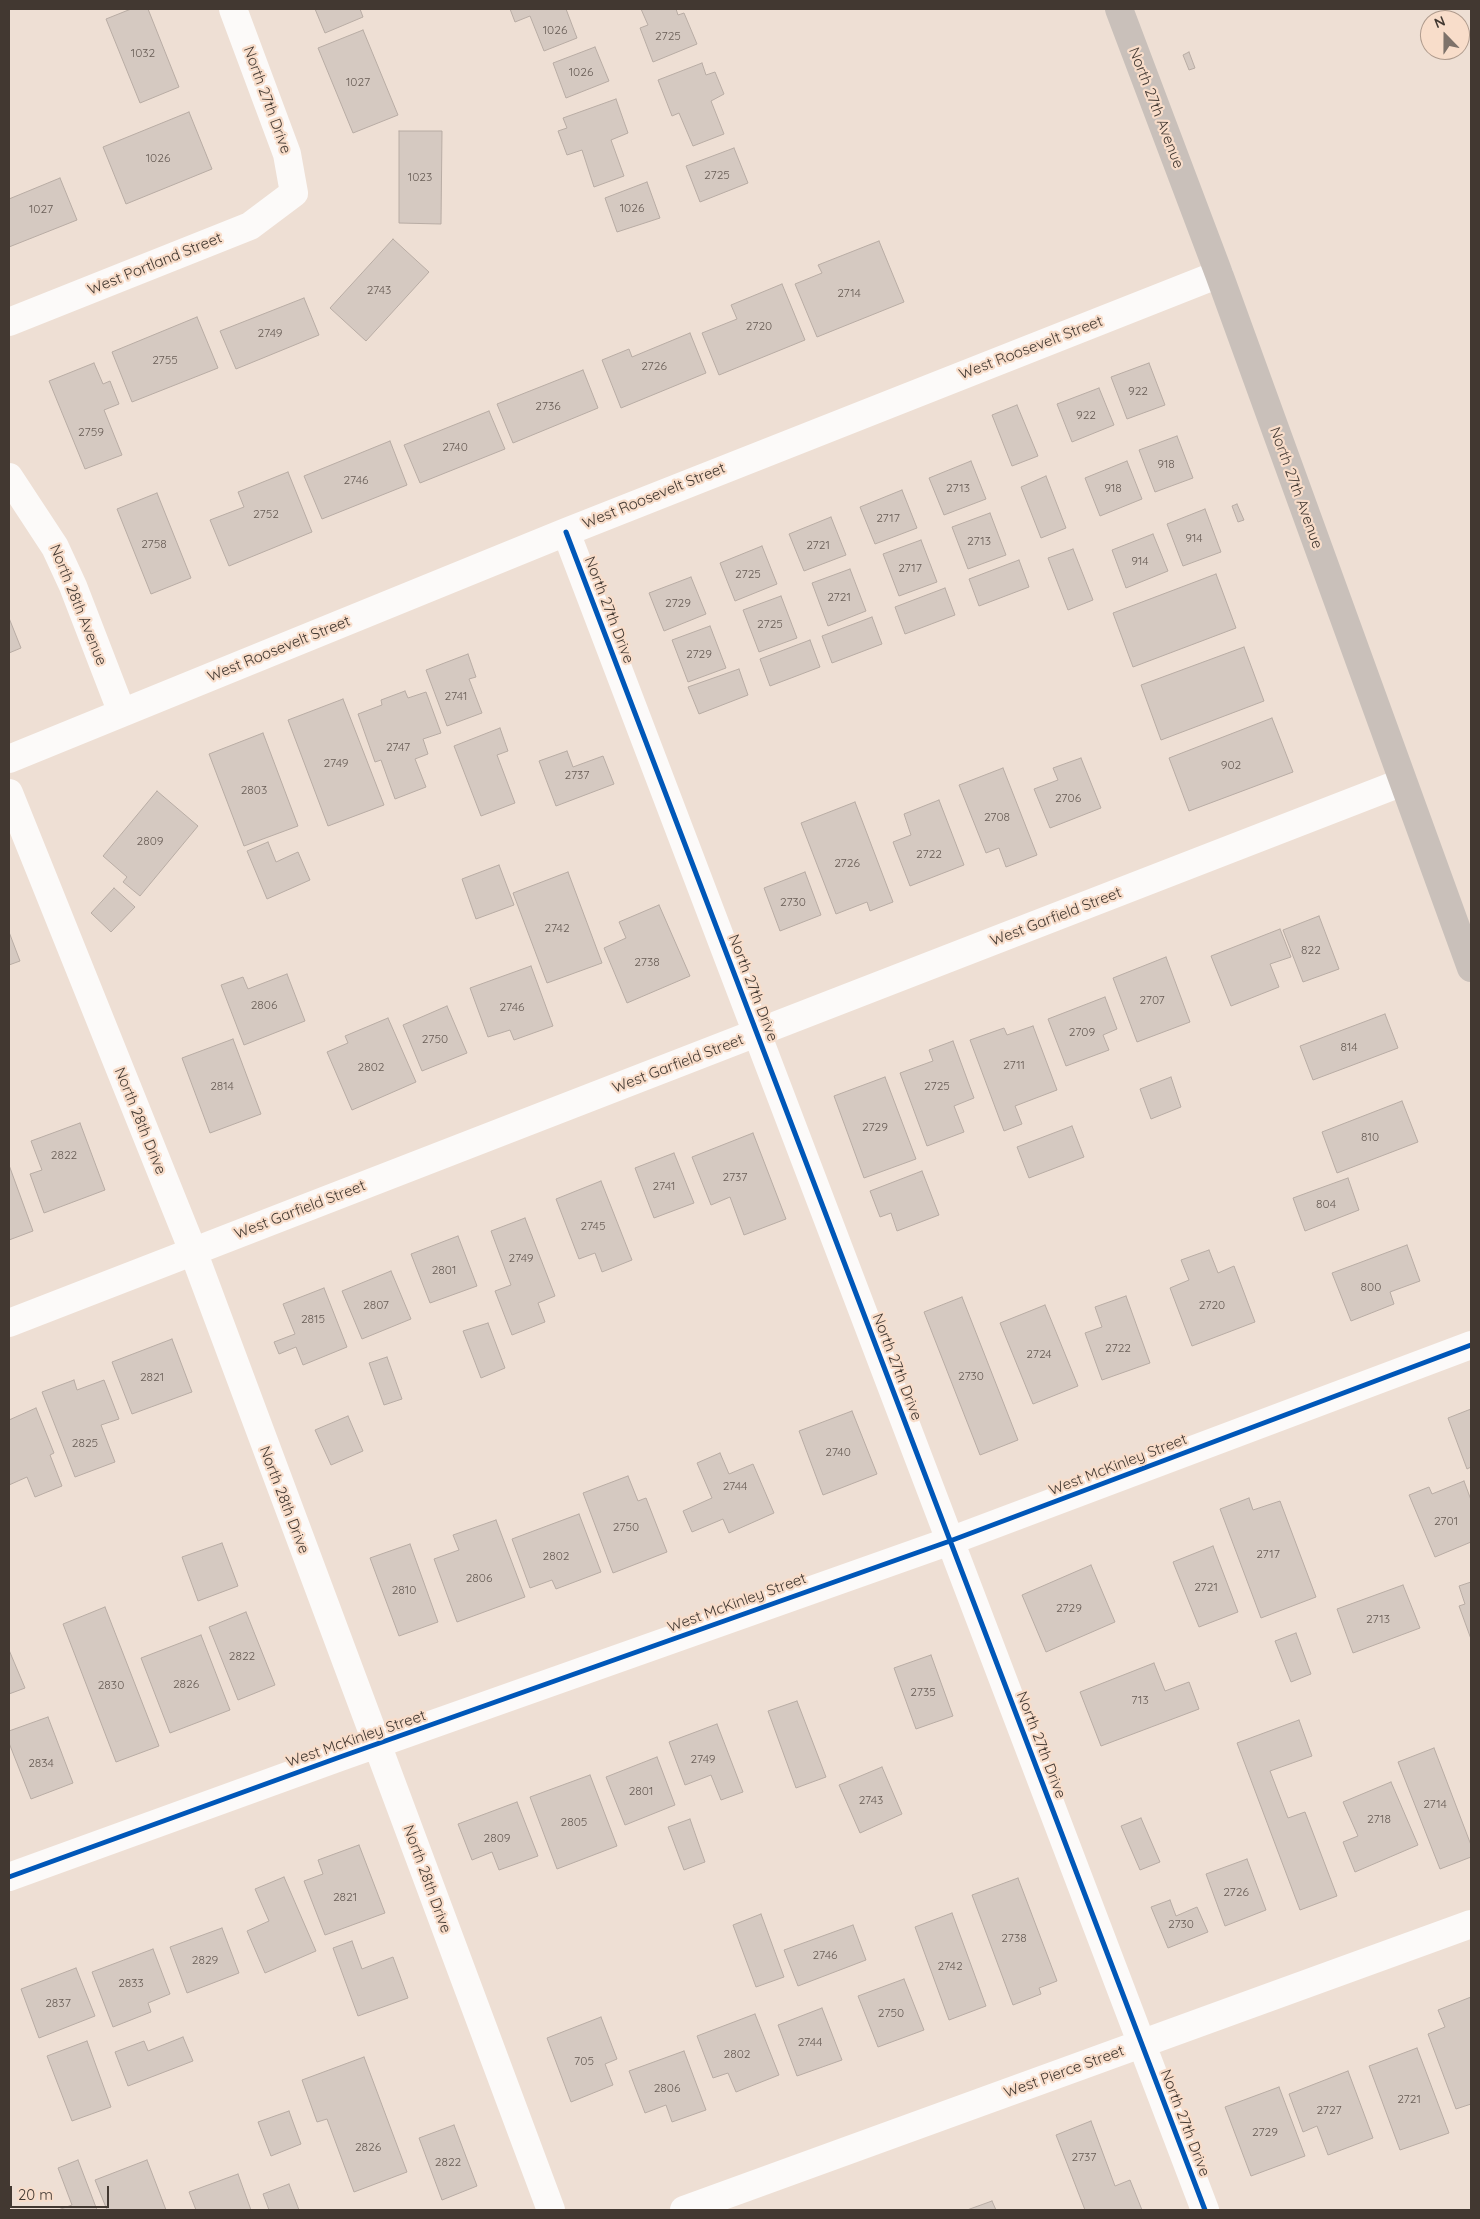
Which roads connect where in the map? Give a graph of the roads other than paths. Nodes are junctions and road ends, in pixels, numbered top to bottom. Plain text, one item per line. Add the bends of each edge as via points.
1 (233, 9) edge
2 (1118, 9) edge
3 (294, 193) joint
4 (1219, 274) junction
5 (9, 322) edge
6 (9, 477) edge
7 (566, 532) junction
8 (122, 713) junction
9 (9, 759) edge
10 (1403, 782) junction
11 (9, 793) edge
12 (1471, 968) edge
13 (757, 1033) junction
14 (193, 1252) junction
15 (9, 1324) edge
16 (1471, 1346) edge
17 (950, 1541) junction
18 (377, 1744) junction
19 (9, 1877) edge
20 (1471, 1924) edge
21 (1142, 2044) junction
22 (551, 2210) edge
23 (684, 2210) edge
24 (1205, 2210) edge

1 - 3 street, North 27th Drive via 287,154
2 - 4 main road, North 27th Avenue
3 - 5 street, West Portland Street via 250,226
4 - 7 street, West Roosevelt Street
4 - 10 main road, North 27th Avenue
6 - 8 street, North 28th Avenue via 56,547
7 - 8 street, West Roosevelt Street
7 - 13 street, North 27th Drive
8 - 9 street, West Roosevelt Street
10 - 12 main road, North 27th Avenue
10 - 13 street, West Garfield Street
11 - 14 street, North 28th Drive
13 - 14 street, West Garfield Street
13 - 17 street, North 27th Drive
14 - 15 street, West Garfield Street
14 - 18 street, North 28th Drive
16 - 17 street, West McKinley Street
17 - 18 street, West McKinley Street
17 - 21 street, North 27th Drive
18 - 19 street, West McKinley Street
18 - 22 street, North 28th Drive
20 - 21 street, West Pierce Street
21 - 23 street, West Pierce Street
21 - 24 street, North 27th Drive

